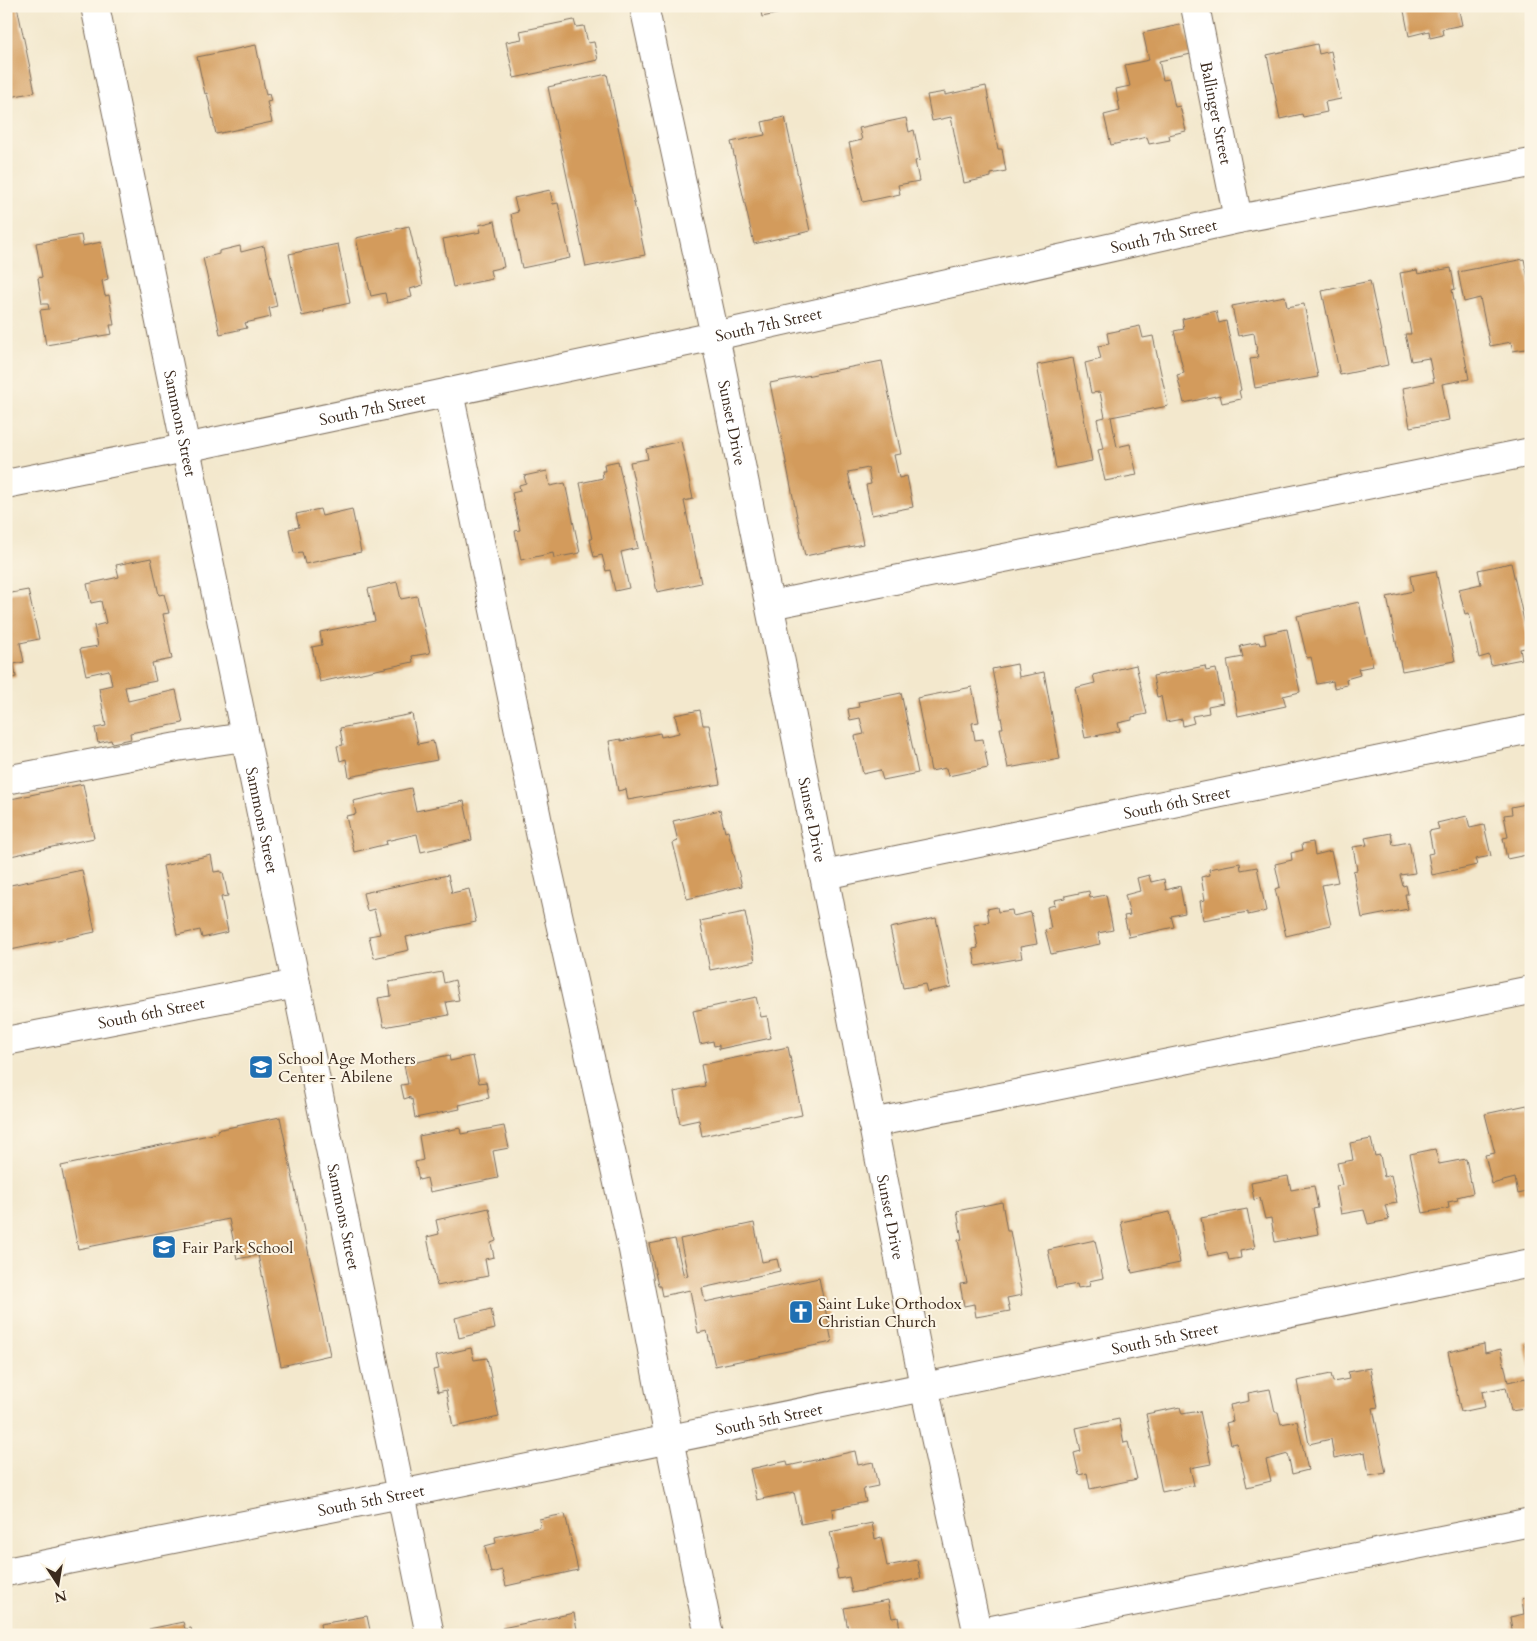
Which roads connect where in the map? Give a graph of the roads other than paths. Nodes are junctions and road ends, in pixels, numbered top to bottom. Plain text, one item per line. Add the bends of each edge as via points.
1 (95, 6) edge
2 (644, 6) edge
3 (1195, 6) edge
4 (1531, 163) edge
5 (1238, 219) junction
6 (715, 336) junction
7 (449, 392) junction
8 (185, 448) junction
9 (1531, 452) edge
10 (6, 484) edge
11 (770, 605) junction
12 (1531, 730) edge
13 (244, 737) junction
14 (6, 780) edge
15 (824, 876) junction
16 (296, 984) junction
17 (1531, 990) edge
18 (6, 1041) edge
19 (872, 1123) junction
20 (1531, 1263) edge
21 (924, 1386) junction
22 (669, 1439) junction
23 (400, 1494) junction
24 (1531, 1522) edge
25 (6, 1572) edge
26 (978, 1634) edge
27 (430, 1635) edge
28 (709, 1635) edge

1 - 8 street, Sammons Street
2 - 6 street, Sunset Drive
3 - 5 street, Ballinger Street
4 - 5 street, South 7th Street
5 - 6 street, South 7th Street
6 - 7 street, South 7th Street
6 - 11 street, Sunset Drive
7 - 8 street, South 7th Street
7 - 22 street via 543,847 632,1250
8 - 10 street, South 7th Street
8 - 13 street, Sammons Street
9 - 11 street
11 - 15 street, Sunset Drive
12 - 15 street, South 6th Street
13 - 14 street
13 - 16 street, Sammons Street
15 - 19 street, Sunset Drive
16 - 18 street, South 6th Street
16 - 23 street, Sammons Street
17 - 19 street
19 - 21 street, Sunset Drive
20 - 21 street, South 5th Street
21 - 22 street, South 5th Street
21 - 26 street, Sunset Drive
22 - 23 street, South 5th Street
22 - 28 street
23 - 25 street, South 5th Street
23 - 27 street, Sammons Street
24 - 26 street

